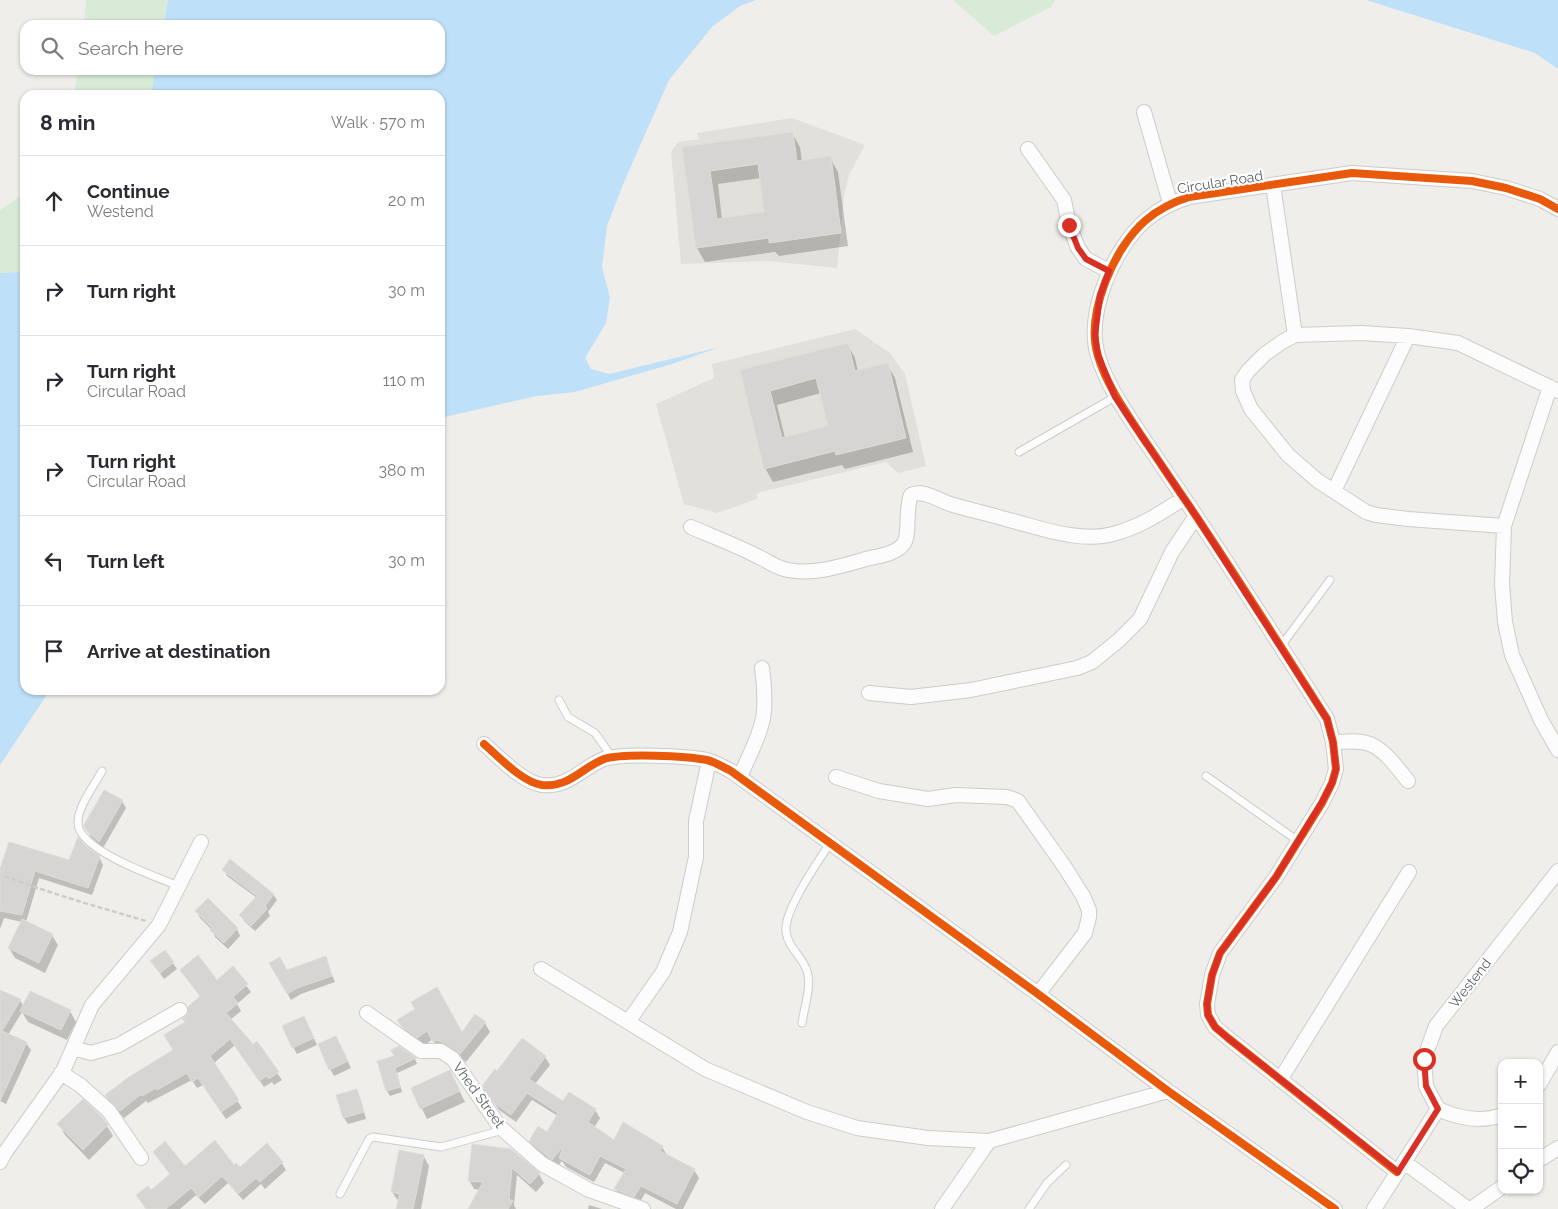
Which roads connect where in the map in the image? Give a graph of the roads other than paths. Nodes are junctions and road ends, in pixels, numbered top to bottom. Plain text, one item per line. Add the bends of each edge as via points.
1 (1144, 112) dead end
2 (1028, 149) dead end
3 (1273, 185) junction
4 (1170, 203) junction
5 (1558, 209) edge
6 (1109, 271) junction
7 (1295, 335) junction
8 (1408, 336) junction
9 (1554, 389) edge
10 (1115, 397) junction
11 (1019, 452) dead end
12 (1334, 491) junction
13 (1184, 498) junction
14 (1196, 516) junction
15 (1504, 526) junction
16 (691, 528) dead end
17 (1330, 580) dead end
18 (1280, 646) junction
19 (762, 668) dead end
20 (869, 693) dead end
21 (559, 700) dead end
22 (1333, 742) junction
23 (484, 744) dead end
24 (1558, 750) edge
25 (612, 758) junction
26 (709, 761) junction
27 (102, 771) dead end
28 (1206, 776) dead end
29 (740, 777) junction
30 (836, 778) dead end
31 (1408, 781) dead end
32 (1298, 841) junction
33 (201, 842) dead end
34 (830, 843) junction
35 (1558, 871) edge
36 (1408, 872) dead end
37 (180, 886) junction
38 (541, 968) dead end
39 (1038, 994) junction
40 (180, 1010) dead end
41 (367, 1013) dead end
42 (628, 1022) junction
43 (802, 1023) dead end
44 (73, 1048) junction
45 (1558, 1052) edge
46 (61, 1073) junction
47 (1543, 1078) edge
48 (1280, 1080) junction
49 (1168, 1091) junction
50 (1438, 1109) junction
51 (1498, 1116) edge
52 (504, 1130) junction
53 (989, 1141) junction
54 (1558, 1148) edge
55 (1543, 1157) edge
56 (141, 1158) dead end
57 (0, 1162) edge
58 (1066, 1165) dead end
59 (1401, 1167) junction
60 (1498, 1190) edge
61 (340, 1194) dead end
62 (643, 1209) edge
63 (942, 1209) edge
64 (1029, 1209) edge
65 (1335, 1209) edge
66 (1374, 1209) edge
67 (1470, 1209) edge

1 - 4 street
2 - 6 street via 1064,200 1078,248 1086,259
3 - 4 street, Circular Road via 1189,197
3 - 5 street, Circular Road via 1352,173 1472,181 1540,199
3 - 7 street
4 - 6 street, Circular Road via 1132,235
6 - 10 street, Circular Road via 1100,296 1095,335 1098,355
7 - 8 street via 1361,333
7 - 12 street via 1265,354 1248,371 1242,380 1243,391 1251,409 1288,455
8 - 9 street via 1458,343
8 - 12 street
9 - 15 street
10 - 11 lane
10 - 13 street, Circular Road
12 - 15 street via 1376,515
13 - 14 street, Circular Road
13 - 16 street via 1143,524 1112,535 1093,537 1057,532 915,493 908,500 907,537 893,552 836,568 790,571 776,568 762,558
14 - 18 street, Circular Road
14 - 20 street via 1172,552 1140,619 1092,662 1078,668 971,690 911,697
15 - 24 street via 1502,584 1512,656
17 - 18 lane
18 - 22 street, Circular Road via 1327,719
19 - 29 street via 764,713
21 - 25 lane via 568,717 595,733
22 - 31 street via 1371,744
22 - 32 street, Circular Road via 1336,769 1332,783
23 - 25 street via 524,778 542,785 564,784 604,759
25 - 26 street via 688,757
26 - 29 street
26 - 42 street via 696,821 696,857 680,932 663,972
27 - 37 lane via 81,809 77,822 79,833 114,858
28 - 32 lane
29 - 34 street
30 - 39 street via 879,791 928,799 956,795 1007,796 1018,801 1064,866 1089,910 1085,933
32 - 48 street, Circular Road via 1276,877 1220,953 1208,987 1208,1015 1215,1027
33 - 37 street
34 - 39 street
34 - 43 lane via 788,914 786,930 789,944 807,970 809,982
35 - 50 street, Westend via 1436,1026 1424,1059 1426,1086
36 - 48 street
37 - 44 street via 160,925 92,1005
38 - 42 street
39 - 49 street
40 - 44 street via 118,1045 91,1053
41 - 52 street, Vhed Street via 421,1051 441,1051 453,1059
42 - 53 street via 705,1069 807,1112 857,1128 928,1138
44 - 46 street
45 - 47 street
46 - 56 street via 108,1110
46 - 57 street
48 - 59 street, Circular Road
49 - 53 street
49 - 65 street
50 - 51 street via 1476,1120
50 - 59 street
52 - 61 lane via 441,1147 373,1137
52 - 62 street, Vhed Street via 542,1164 589,1190
53 - 63 street
54 - 55 street
58 - 64 lane via 1046,1183
59 - 66 street
59 - 67 street, Circular Road
60 - 67 street

